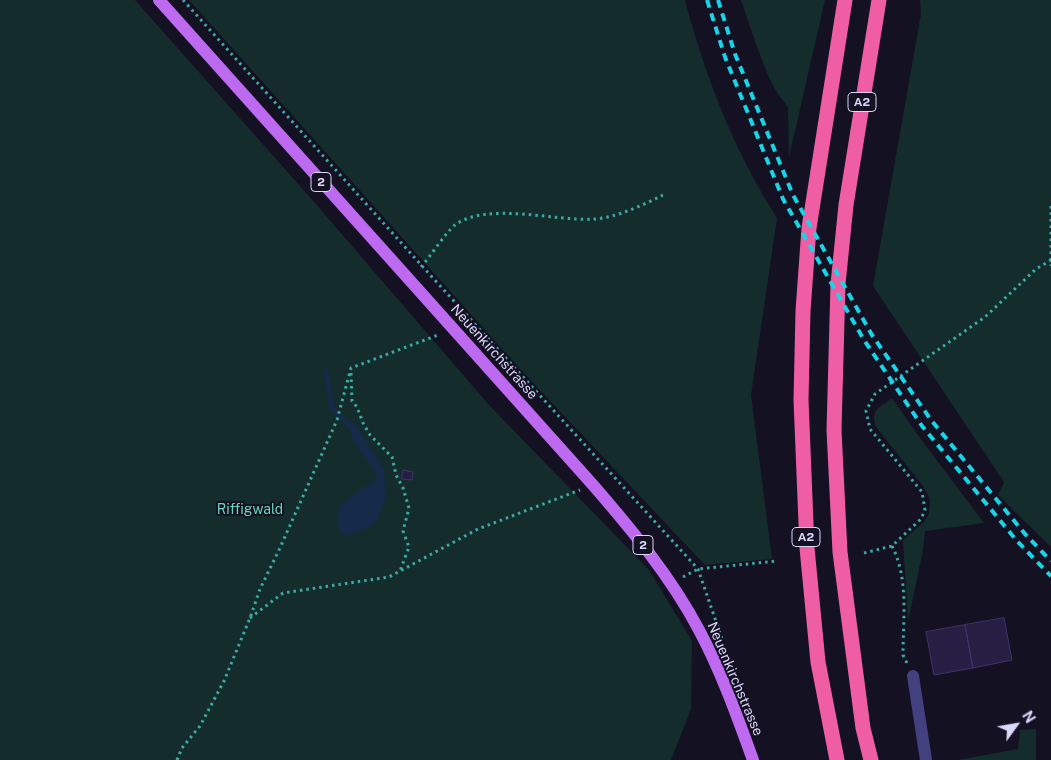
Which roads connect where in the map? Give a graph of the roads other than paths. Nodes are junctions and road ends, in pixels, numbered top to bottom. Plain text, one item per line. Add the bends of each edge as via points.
1 (159, 0) edge
2 (845, 0) edge
3 (879, 0) edge
4 (913, 676) road end
5 (753, 760) edge
6 (837, 760) edge
7 (870, 760) edge
8 (926, 760) edge

1 - 5 main road, Neuenkirchstrasse / 2 via 641,542 684,604 712,657
2 - 6 highway, A2 via 809,228 801,400 807,548 818,662
3 - 7 highway, A2 via 846,205 838,284 834,430 840,552
4 - 8 street

